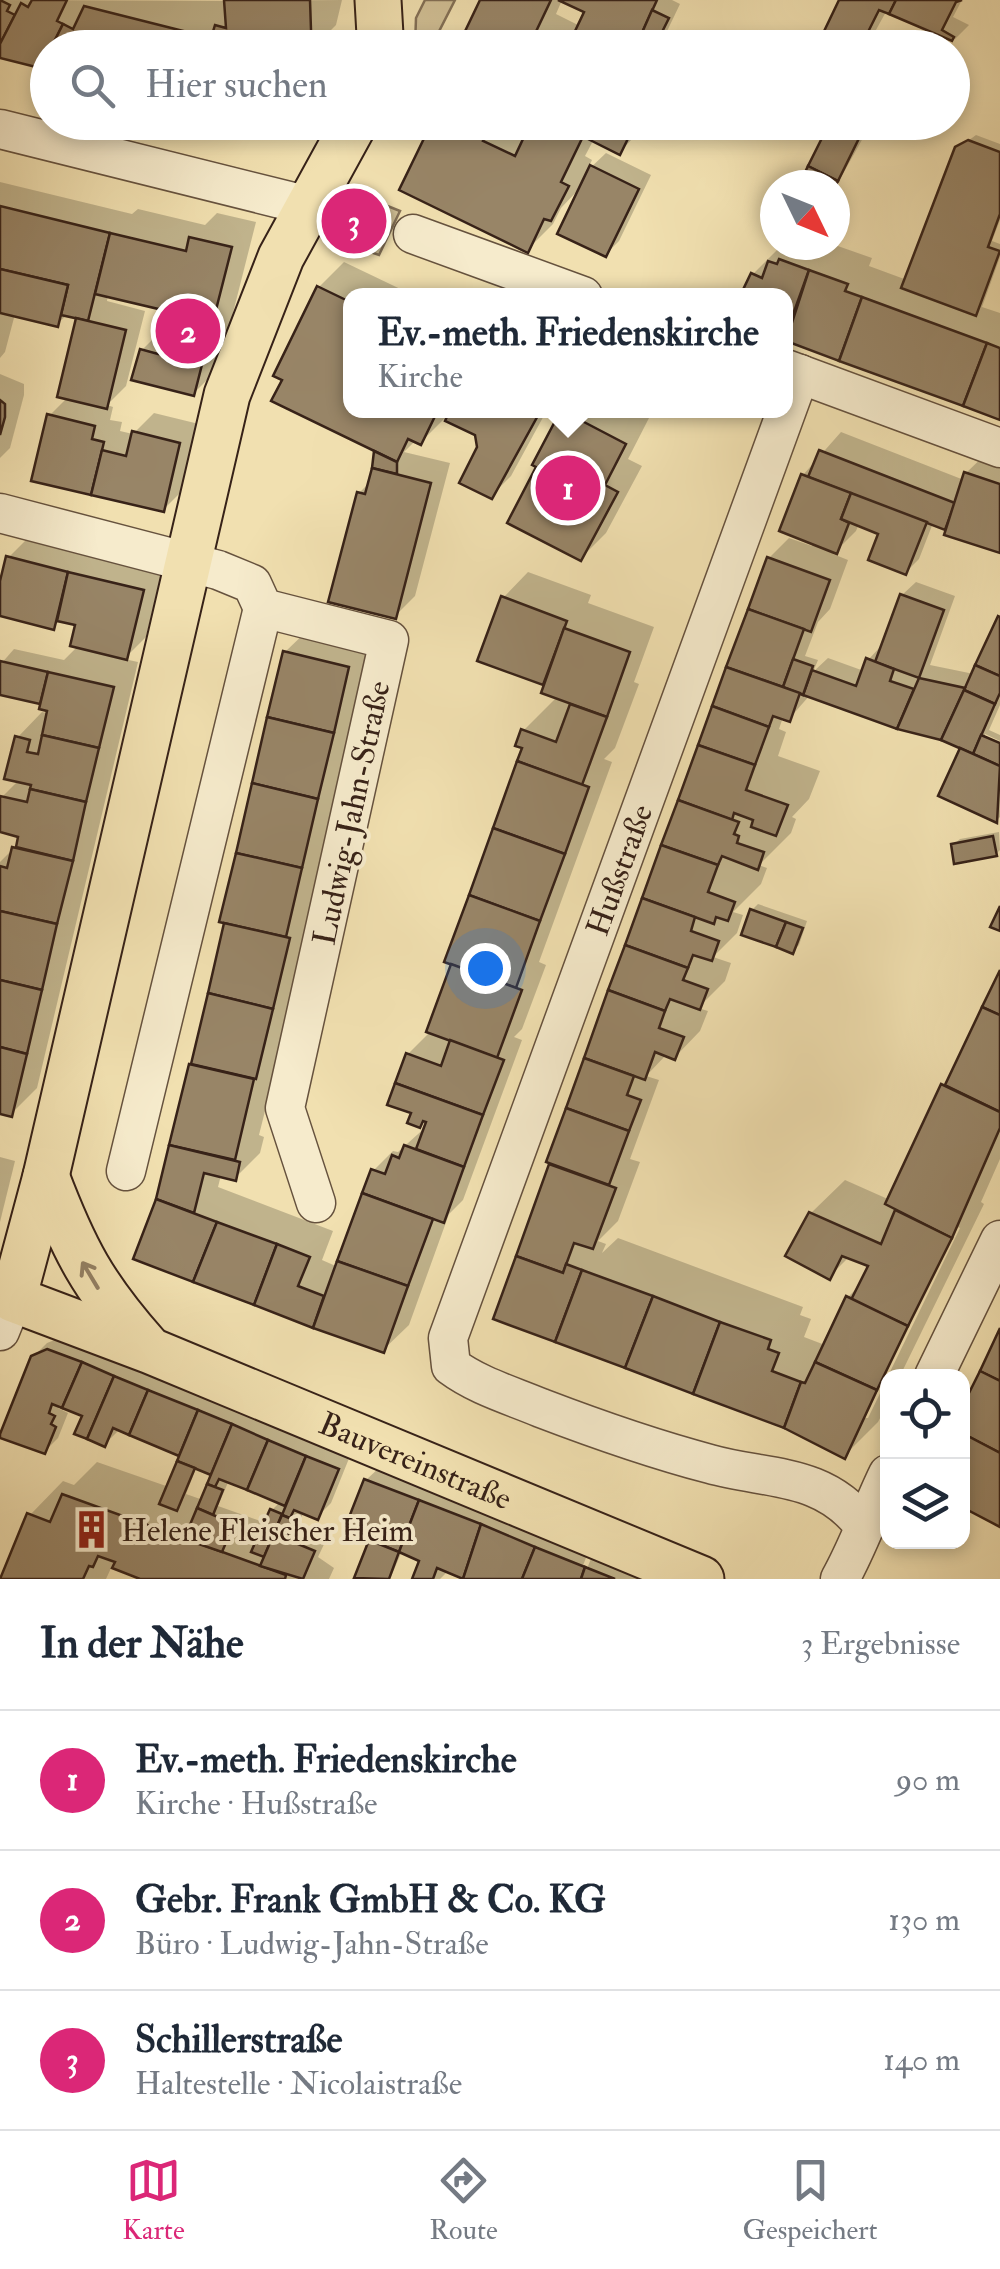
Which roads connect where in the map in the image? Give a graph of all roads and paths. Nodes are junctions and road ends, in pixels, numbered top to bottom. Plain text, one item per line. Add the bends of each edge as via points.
1 (378, 0) edge
2 (380, 30) edge
3 (0, 129) edge
4 (30, 136) edge
5 (44, 140) edge
6 (345, 140) edge
7 (309, 206) junction
8 (413, 234) dead end
9 (561, 288) edge
10 (793, 372) edge
11 (777, 418) edge
12 (1000, 448) edge
13 (0, 514) edge
14 (188, 560) junction
15 (263, 608) junction
16 (126, 1171) dead end
17 (46, 1176) junction
18 (316, 1203) dead end
19 (1000, 1240) edge
20 (4, 1308) edge
21 (151, 1351) junction
22 (937, 1369) edge
23 (880, 1490) edge
24 (863, 1525) junction
25 (689, 1576) edge
26 (840, 1579) edge

1 - 2 main road
3 - 4 street
5 - 7 street
6 - 7 main road
7 - 14 main road via 281,257 227,395
8 - 9 street
10 - 12 street
11 - 24 street, Hußstraße via 448,1338 450,1366 580,1422 714,1466 792,1478 839,1500
13 - 14 street
14 - 15 street via 252,584
14 - 17 main road
15 - 16 street
15 - 18 street, Ludwig-Jahn-Straße via 390,640 285,1108
17 - 20 main road
21 -> 17 main road, Bauvereinstraße via 88,1274
19 - 22 street
20 - 21 main road, Bauvereinstraße
21 - 25 main road, Bauvereinstraße
23 - 24 street
24 - 26 street

